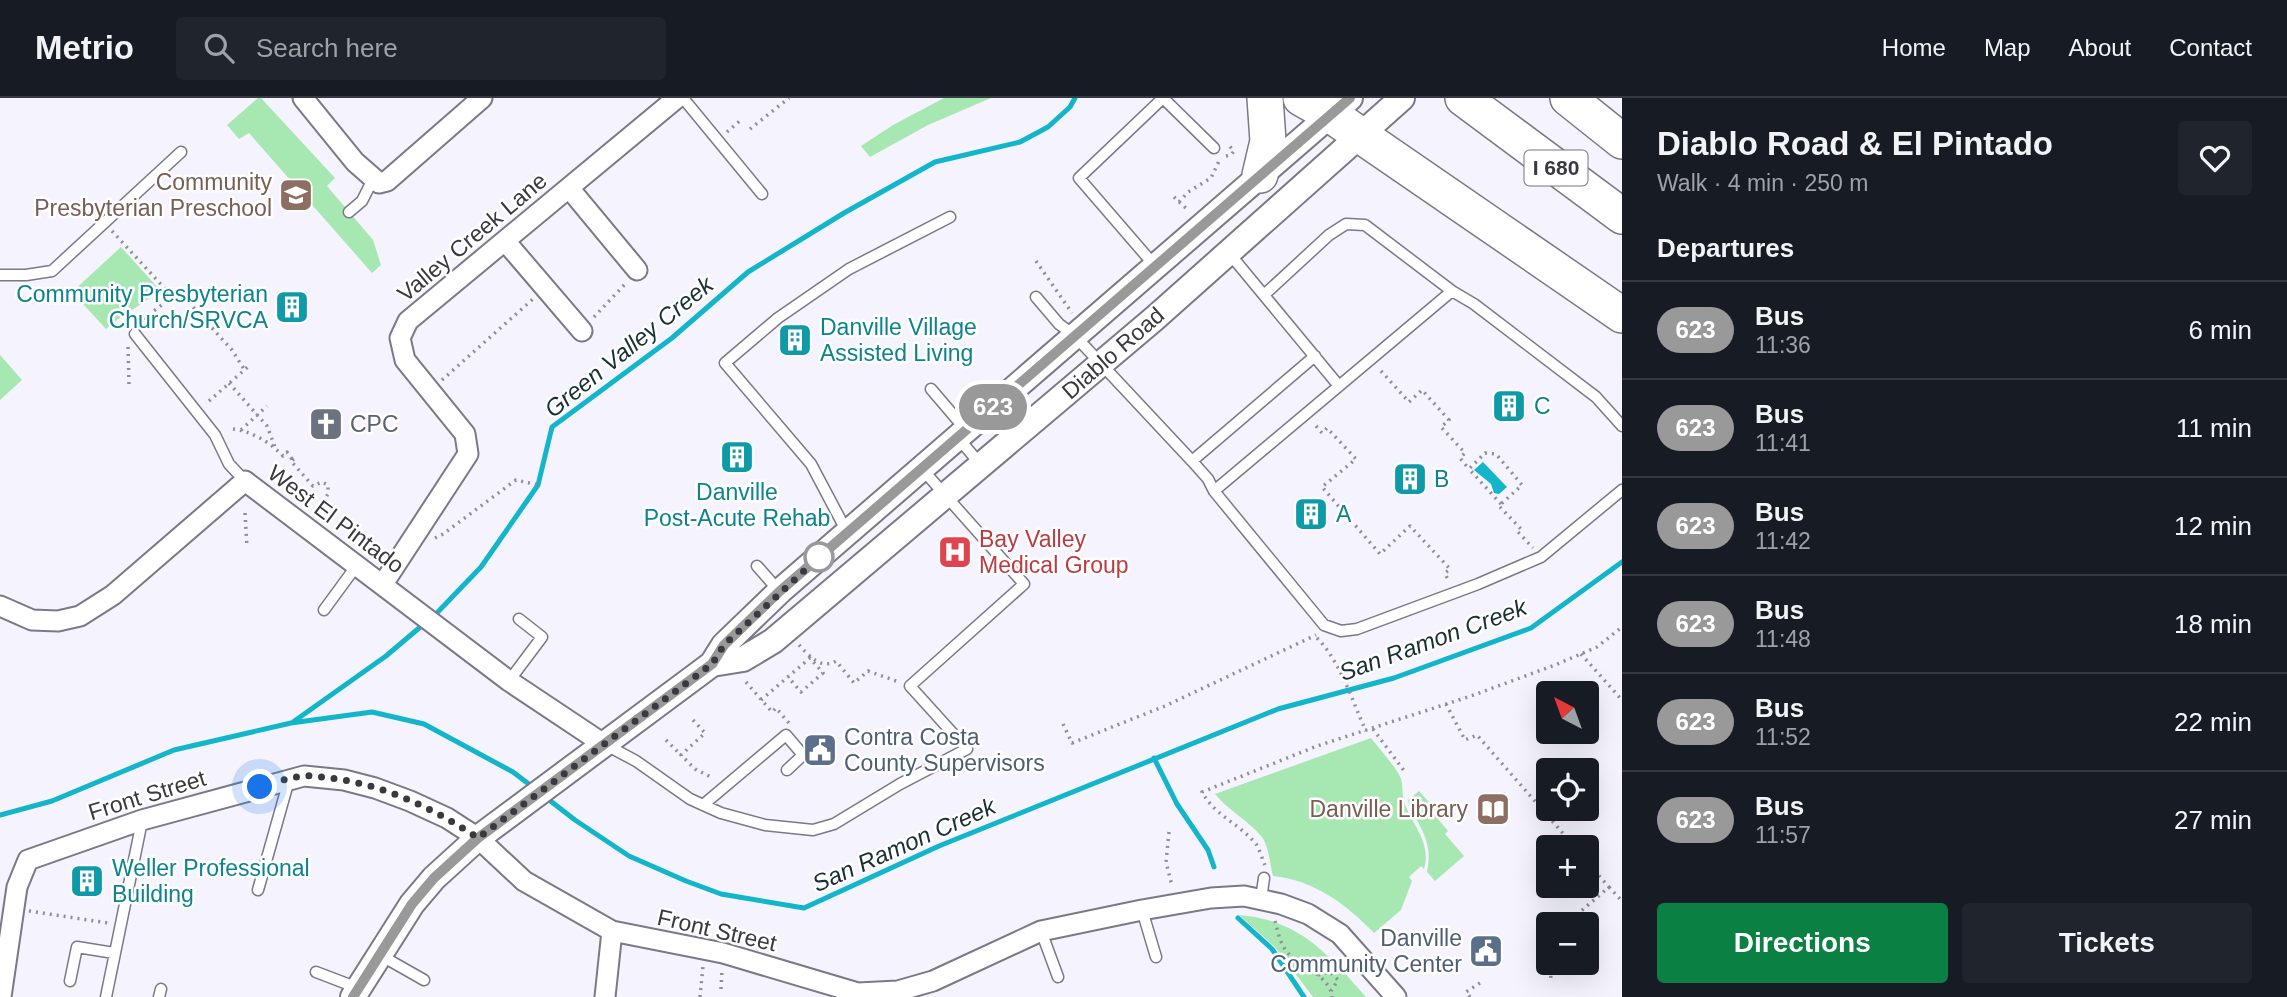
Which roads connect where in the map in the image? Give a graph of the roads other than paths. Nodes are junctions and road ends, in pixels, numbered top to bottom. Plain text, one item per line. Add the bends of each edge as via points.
1 (303, 98) edge
2 (482, 98) edge
3 (677, 98) edge
4 (683, 98) edge
5 (1163, 98) edge
6 (1265, 98) edge
7 (1402, 98) edge
8 (1463, 98) edge
9 (1568, 98) edge
10 (1328, 104) edge
11 (1360, 136) junction
12 (1622, 141) edge
13 (1214, 148) road end
14 (181, 152) dead end
15 (1260, 175) junction
16 (373, 179) junction
17 (569, 188) junction
18 (762, 194) dead end
19 (349, 212) dead end
20 (1622, 216) edge
21 (950, 217) dead end
22 (505, 241) junction
23 (1229, 253) junction
24 (1156, 266) junction
25 (638, 270) road end
26 (0, 275) edge
27 (1452, 291) junction
28 (1264, 295) junction
29 (1036, 298) dead end
30 (1622, 315) edge
31 (1075, 327) junction
32 (582, 331) road end
33 (135, 334) dead end
34 (1315, 356) junction
35 (1100, 365) junction
36 (1339, 386) junction
37 (931, 389) dead end
38 (1622, 426) edge
39 (962, 434) junction
40 (1192, 460) junction
41 (981, 465) junction
42 (922, 469) junction
43 (245, 481) junction
44 (1622, 490) edge
45 (1214, 491) junction
46 (947, 496) junction
47 (847, 533) junction
48 (357, 565) junction
49 (757, 566) dead end
50 (389, 589) junction
51 (780, 591) junction
52 (0, 606) edge
53 (324, 610) dead end
54 (519, 620) dead end
55 (712, 664) junction
56 (509, 681) junction
57 (606, 745) junction
58 (787, 770) dead end
59 (289, 779) junction
60 (703, 805) junction
61 (142, 820) junction
62 (478, 838) junction
63 (1264, 878) road end
64 (258, 890) dead end
65 (1261, 899) junction
66 (1142, 910) junction
67 (612, 931) junction
68 (1041, 931) junction
69 (114, 953) junction
70 (380, 955) junction
71 (1156, 957) dead end
72 (316, 972) dead end
73 (1058, 977) dead end
74 (424, 980) dead end
75 (70, 981) dead end
76 (356, 993) edge
77 (900, 994) edge
78 (1, 997) edge
79 (106, 997) edge
80 (605, 997) edge
81 (1396, 997) edge

1 - 16 street
2 - 16 street via 387,181
3 - 17 street, Valley Creek Lane
4 - 18 lane
5 - 13 lane
5 - 24 lane via 1079,178
6 - 15 highway via 1268,141
7 - 11 street, Diablo Road
8 - 20 highway, I 680
9 - 12 highway, I 680
10 - 11 highway
10 - 15 street, Diablo Road
11 - 23 street, Diablo Road
11 - 30 highway
14 - 26 lane via 52,271
15 - 24 street, Diablo Road
16 - 19 lane via 362,201
17 - 22 street, Valley Creek Lane
17 - 25 street
21 - 47 lane via 849,269 778,318 725,363 811,464
22 - 32 street
22 - 50 street, Valley Creek Lane via 408,321 400,338 405,360 465,435 467,454 409,544
23 - 28 lane
23 - 35 street, Diablo Road
24 - 31 street, Diablo Road
27 - 28 lane via 1365,225 1346,223
27 - 36 lane
27 - 38 lane via 1596,397
28 - 34 lane
29 - 31 lane via 1059,324
31 - 35 lane
31 - 39 street, Diablo Road
33 - 43 lane
34 - 36 lane
34 - 40 lane
35 - 40 lane
35 - 41 street, Diablo Road
36 - 45 lane
37 - 39 lane
39 - 41 lane
39 - 42 street, Diablo Road
40 - 45 lane
41 - 46 street, Diablo Road
42 - 46 lane
42 - 47 street, Diablo Road
43 - 48 street, West El Pintado
43 - 52 street, West El Pintado via 113,595 80,616 32,620
44 - 45 lane via 1541,557 1357,629 1341,631 1324,625
46 - 55 street, Diablo Road via 773,641 743,659
46 - 60 lane via 1024,584 910,686 967,749 834,824 813,830 765,825
47 - 51 street, Diablo Road
48 - 50 street, West El Pintado
48 - 53 lane
49 - 51 lane
50 - 56 street, West El Pintado
51 - 55 street, Diablo Road via 724,645
54 - 56 lane via 542,637
55 - 57 street, Diablo Road
56 - 57 street, West El Pintado
57 - 60 lane
57 - 62 street, Diablo Road
58 - 60 lane via 803,755 786,735
59 - 61 street, Front Street
59 - 62 street, Front Street via 344,780 375,788 447,818
59 - 64 lane
61 - 69 lane
61 - 78 street, Front Street via 28,860 17,887
62 - 67 street, Front Street via 524,881
62 - 70 street, Diablo Road via 427,886
63 - 65 lane
65 - 66 street, Front Street via 1233,897
65 - 81 street, Front Street via 1308,914 1340,934
66 - 68 street, Front Street
66 - 71 lane
67 - 77 street, Front Street via 723,953 858,993
67 - 80 street
68 - 73 lane
68 - 77 street, Front Street
69 - 75 lane via 77,947
69 - 79 lane
70 - 74 lane
70 - 76 street, Diablo Road
72 - 76 lane

